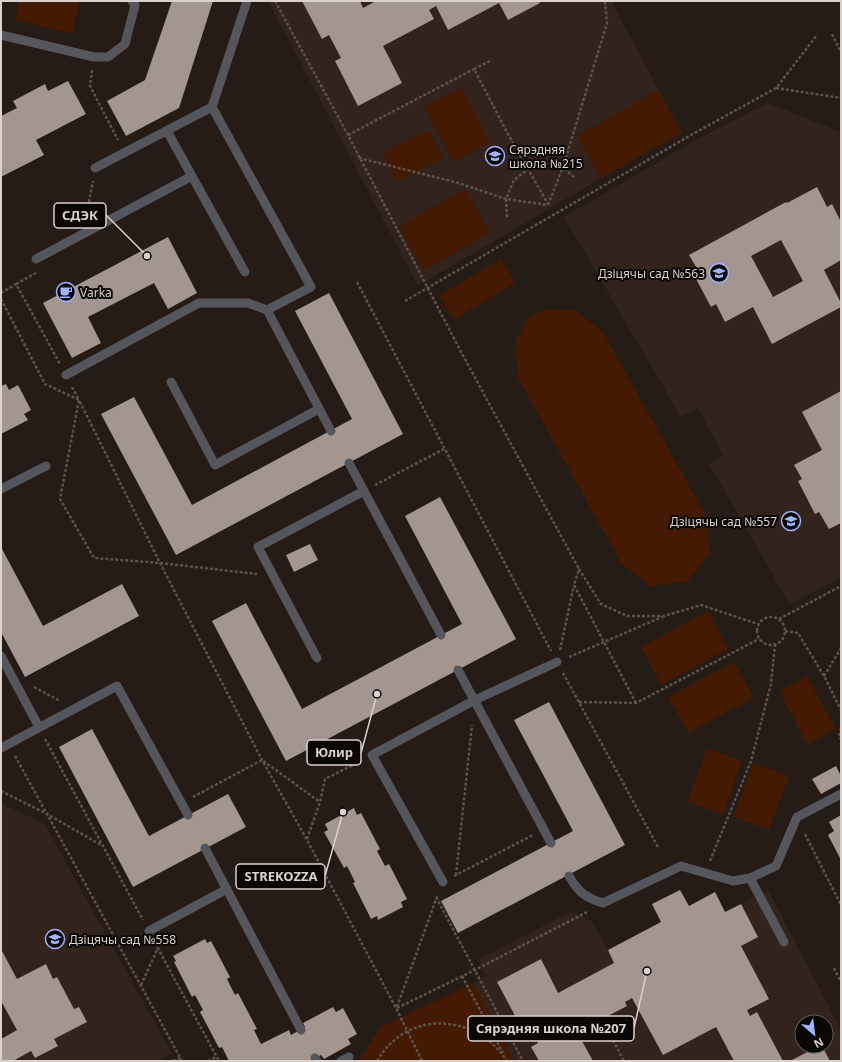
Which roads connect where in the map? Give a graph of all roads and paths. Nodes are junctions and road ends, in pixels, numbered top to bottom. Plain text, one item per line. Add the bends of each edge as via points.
1 (132, 1) edge
2 (247, 1) edge
3 (275, 1) edge
4 (605, 2) dead end
5 (832, 34) dead end
6 (1, 35) edge
7 (817, 35) dead end
8 (841, 52) edge
9 (94, 56) junction
10 (490, 61) dead end
11 (474, 69) junction
12 (776, 88) junction
13 (841, 98) edge
14 (212, 107) junction
15 (167, 131) junction
16 (348, 135) junction
17 (125, 153) junction
18 (359, 158) junction
19 (563, 167) junction
20 (95, 168) dead end
21 (528, 169) junction
22 (192, 176) junction
23 (575, 178) dead end
24 (506, 199) junction
25 (548, 205) junction
26 (507, 217) dead end
27 (36, 259) dead end
28 (245, 272) dead end
29 (357, 282) dead end
30 (427, 288) junction
31 (1, 293) edge
32 (1, 299) edge
33 (405, 301) dead end
34 (267, 310) junction
35 (66, 374) junction
36 (171, 382) dead end
37 (45, 384) junction
38 (79, 400) junction
39 (319, 410) junction
40 (331, 431) dead end
41 (444, 449) junction
42 (349, 463) dead end
43 (46, 466) dead end
44 (1, 489) edge
45 (364, 491) junction
46 (160, 563) junction
47 (579, 569) junction
48 (273, 576) junction
49 (574, 585) junction
50 (841, 586) edge
51 (664, 616) junction
52 (779, 619) junction
53 (758, 624) junction
54 (785, 631) junction
55 (441, 635) dead end
56 (759, 639) junction
57 (604, 642) junction
58 (775, 644) junction
59 (841, 648) edge
60 (1, 656) edge
61 (317, 658) dead end
62 (557, 662) junction
63 (458, 670) dead end
64 (824, 676) junction
65 (32, 686) dead end
66 (474, 700) junction
67 (579, 702) junction
68 (636, 703) junction
69 (74, 709) junction
70 (841, 710) edge
71 (39, 727) junction
72 (841, 728) edge
73 (841, 739) edge
74 (4, 746) edge
75 (372, 755) junction
76 (262, 760) junction
77 (1, 791) edge
78 (841, 794) edge
79 (320, 802) junction
80 (182, 803) junction
81 (47, 814) junction
82 (188, 815) dead end
83 (797, 817) junction
84 (544, 829) junction
85 (307, 840) junction
86 (551, 843) dead end
87 (102, 846) junction
88 (658, 847) dead end
89 (206, 848) dead end
90 (706, 873) junction
91 (456, 876) junction
92 (568, 876) dead end
93 (750, 878) junction
94 (443, 882) junction
95 (227, 889) junction
96 (436, 897) junction
97 (603, 903) junction
98 (841, 905) edge
99 (149, 931) junction
100 (784, 942) dead end
101 (158, 948) junction
102 (834, 968) dead end
103 (476, 970) junction
104 (462, 976) junction
105 (841, 982) edge
106 (140, 985) junction
107 (396, 1008) junction
108 (606, 1027) dead end
109 (301, 1030) dead end
110 (408, 1031) junction
111 (216, 1057) junction
112 (180, 1058) junction
113 (173, 1061) edge
114 (182, 1061) edge
115 (208, 1061) edge
116 (218, 1061) edge
117 (377, 1061) edge
118 (422, 1061) edge
119 (507, 1061) edge
120 (523, 1061) edge
121 (624, 1061) edge

1 - 9 lane via 135,5 125,44 108,57
2 - 14 lane
3 - 16 path
4 - 19 path via 607,23
5 - 8 path
6 - 9 lane
7 - 12 path
9 - 17 path via 90,86
10 - 11 path
11 - 16 path
11 - 21 path
12 - 13 path
12 - 30 path
14 - 15 lane
14 - 34 lane via 312,287
15 - 17 lane
15 - 22 lane
16 - 18 path
17 - 20 lane
18 - 24 path via 455,182
18 - 30 path
19 - 21 path via 544,163
19 - 23 path
19 - 25 path
21 - 24 path via 514,180
21 - 25 path
22 - 27 lane
22 - 28 lane
24 - 25 path
24 - 26 path
29 - 41 path
30 - 33 path
30 - 47 path
31 - 35 path via 16,284
32 - 37 path
34 - 35 lane via 248,303 199,303
34 - 39 lane
35 - 37 path
35 - 38 path
36 - 39 lane via 215,465
37 - 38 path
38 - 46 path
38 - 46 path via 60,499 94,558
39 - 40 lane
41 - 45 path
41 - 62 path
42 - 45 lane
43 - 44 lane
45 - 48 lane via 258,547
45 - 55 lane
46 - 48 path
46 - 76 path
47 - 49 path
47 - 51 path via 601,604 627,616
48 - 61 lane
49 - 57 path
49 - 62 path
50 - 52 path
51 - 53 path via 701,605
51 - 57 path
52 - 53 path via 766,617
52 - 54 path
53 - 56 path
54 - 58 path via 782,639
54 - 64 path via 798,633
56 - 58 path via 766,644
56 - 68 path
57 - 62 path
57 - 68 path
58 - 90 path via 771,684 751,761
59 - 64 path
60 - 71 lane
62 - 66 lane
62 - 67 path
63 - 66 lane
64 - 70 path
65 - 69 path
66 - 75 lane
66 - 84 lane
66 - 91 path
67 - 68 path
67 - 88 path
69 - 71 lane
69 - 80 lane via 117,686
71 - 74 lane
71 - 87 path
72 - 73 path
74 - 81 path
75 - 79 path via 325,779
75 - 94 lane
76 - 79 path
76 - 80 path
76 - 85 path
77 - 81 path
78 - 83 lane
79 - 85 path
80 - 82 lane
81 - 87 path
81 - 106 path
83 - 93 lane via 776,866
83 - 98 path
84 - 86 lane
84 - 91 path
85 - 107 path
87 - 99 path
89 - 95 lane
90 - 93 lane via 733,881
90 - 97 lane via 681,866
91 - 94 path
92 - 97 lane via 576,888 591,900
93 - 100 lane
94 - 96 path
95 - 99 lane
95 - 109 lane
96 - 103 path
96 - 107 path
97 - 103 path
99 - 101 path
101 - 106 path
101 - 111 path
102 - 105 path
103 - 104 path
103 - 120 path
104 - 107 path
104 - 119 path
106 - 112 path
107 - 110 path
108 - 121 path
110 - 117 path via 388,1046
110 - 118 path
110 - 119 path via 438,1023 460,1025 490,1041
111 - 115 path
111 - 116 path
112 - 113 path
112 - 114 path

